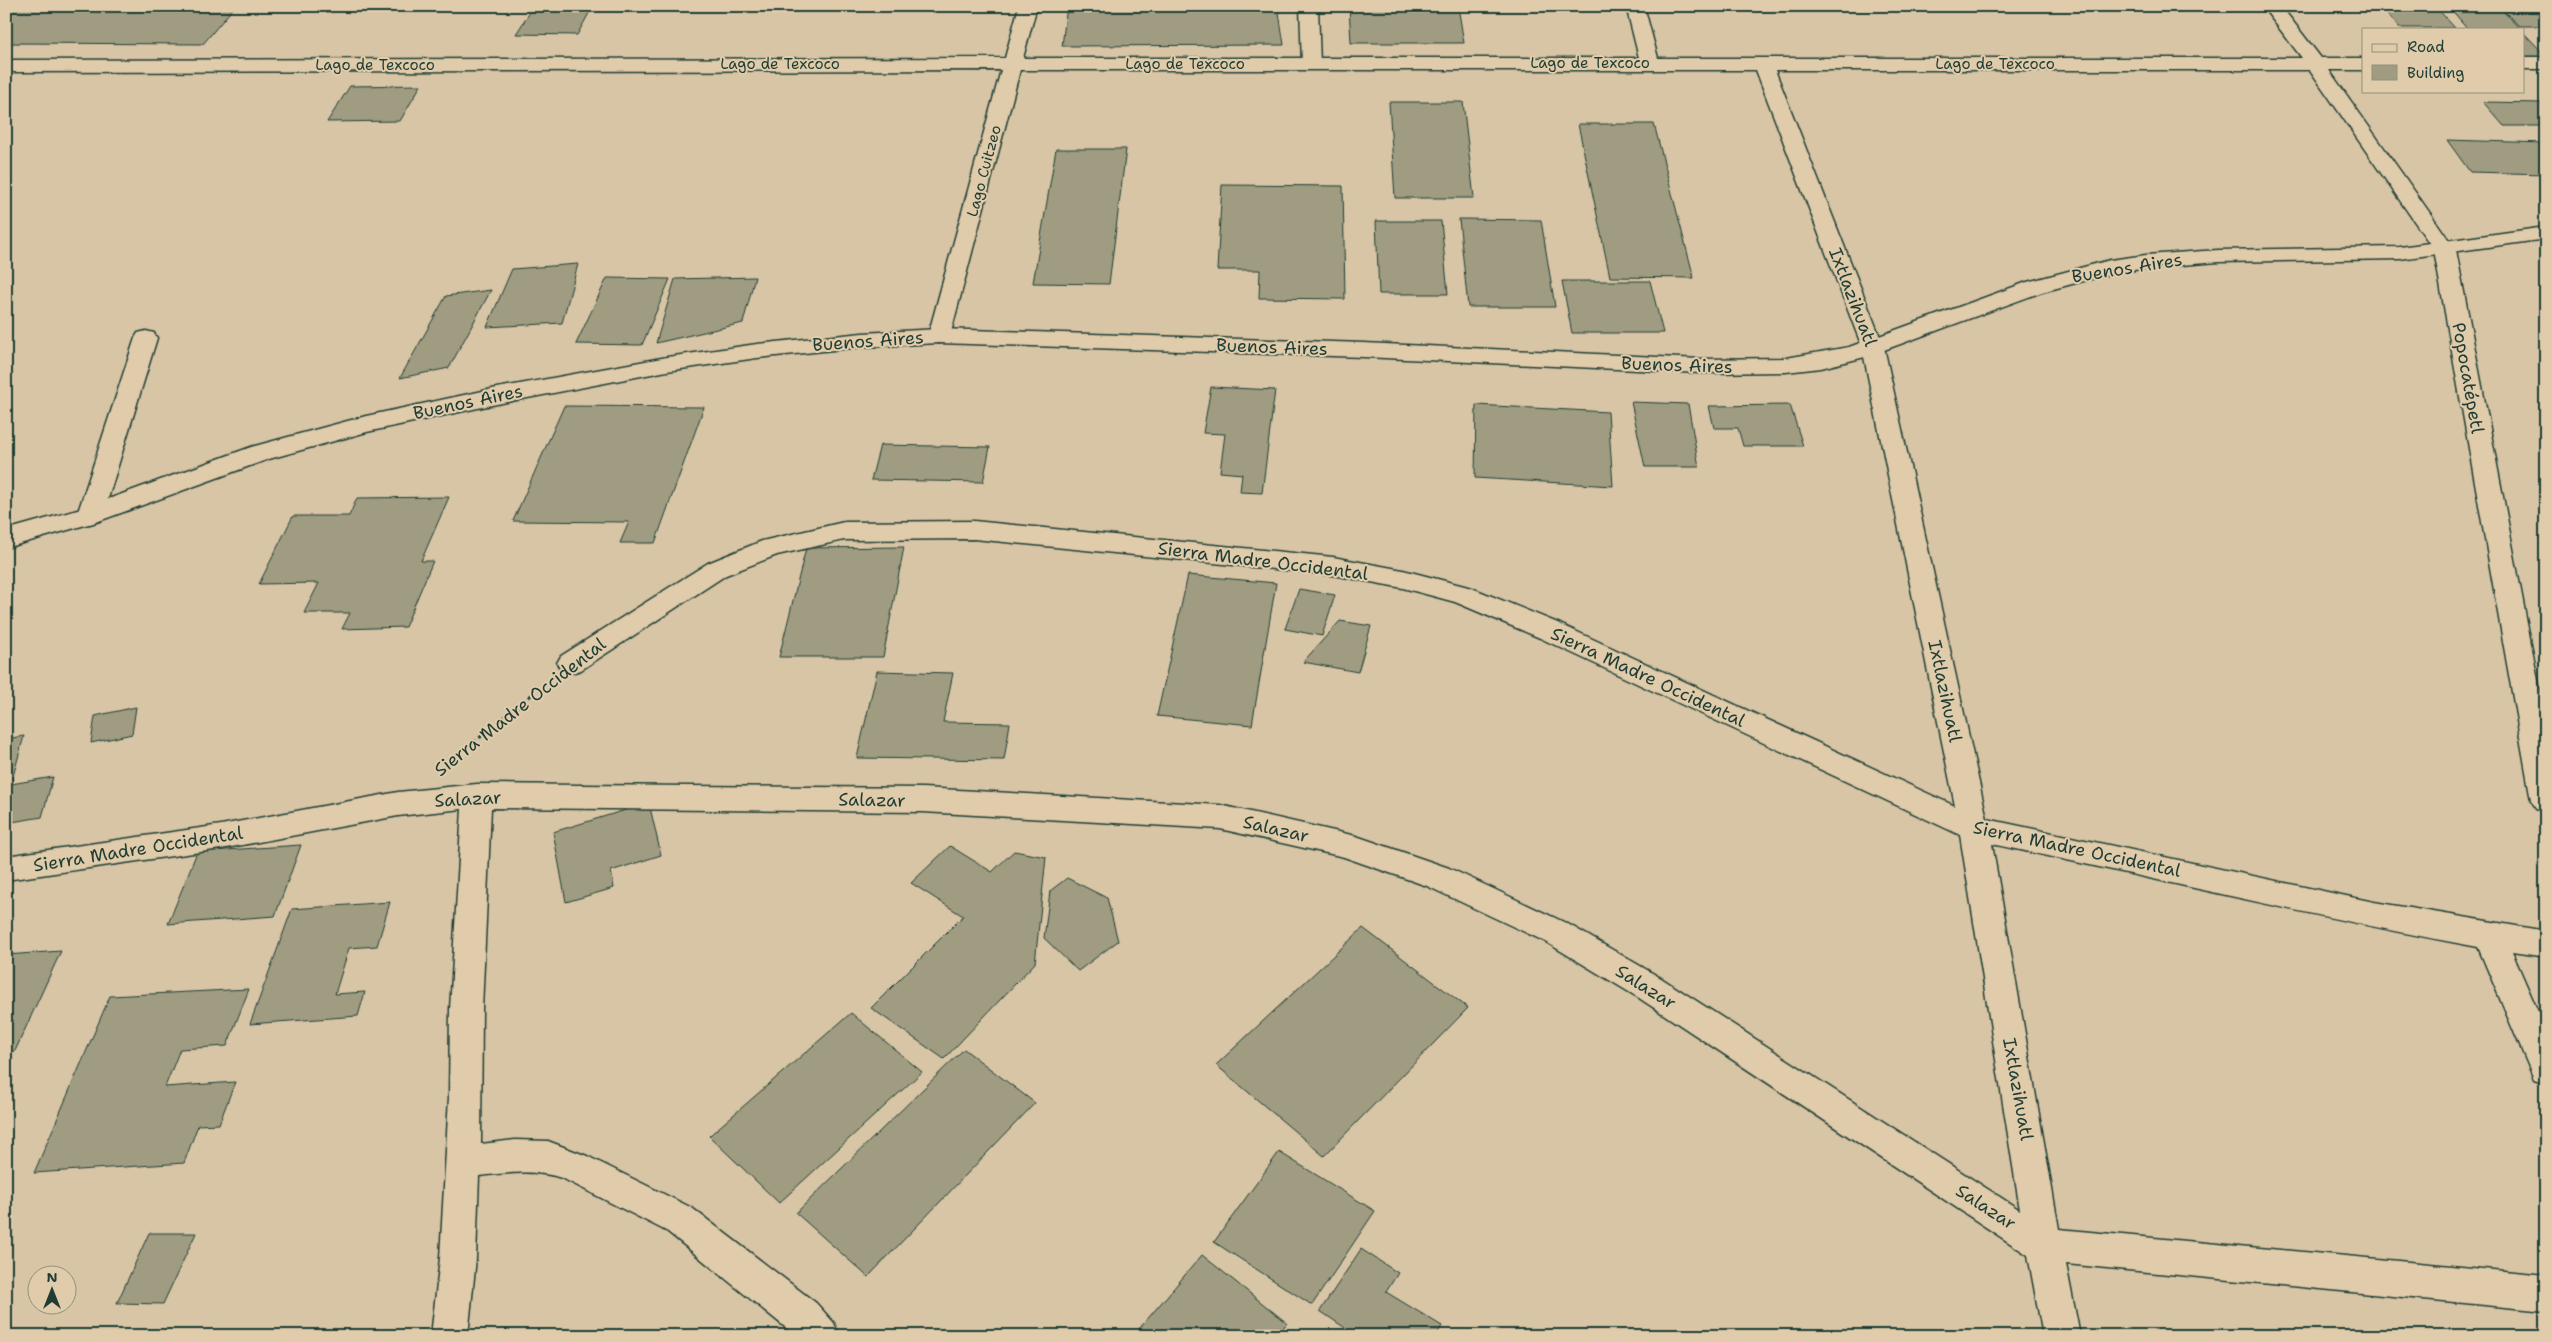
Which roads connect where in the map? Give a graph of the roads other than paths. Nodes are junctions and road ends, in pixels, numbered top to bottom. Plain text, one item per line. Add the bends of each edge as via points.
1 (1028, 6) edge
2 (1309, 6) edge
3 (1634, 6) edge
4 (2271, 6) edge
5 (1650, 63) junction
6 (2524, 63) edge
7 (2546, 63) edge
8 (1014, 64) junction
9 (1763, 64) junction
10 (2316, 64) junction
11 (2362, 64) edge
12 (1311, 65) junction
13 (6, 66) edge
14 (2546, 233) edge
15 (2444, 250) junction
16 (939, 336) junction
17 (146, 338) dead end
18 (1872, 346) junction
19 (90, 515) junction
20 (6, 540) edge
21 (571, 663) road end
22 (477, 796) junction
23 (2546, 800) edge
24 (398, 804) joint
25 (1974, 828) junction
26 (6, 868) edge
27 (2489, 936) junction
28 (2546, 944) edge
29 (2546, 1068) edge
30 (462, 1162) junction
31 (2044, 1244) junction
32 (2546, 1293) edge
33 (449, 1336) edge
34 (821, 1336) edge
35 (2062, 1336) edge

1 - 8 street, Lago Cuitzeo
2 - 12 street
3 - 5 street
4 - 10 street, Popocatépetl
5 - 9 street, Lago de Texcoco
5 - 12 street, Lago de Texcoco
6 - 7 street
8 - 12 street, Lago de Texcoco
8 - 13 street, Lago de Texcoco
8 - 16 street, Lago Cuitzeo
9 - 10 street, Lago de Texcoco
9 - 18 street, Ixtlazihuatl
10 - 11 street, Lago de Texcoco
10 - 15 street, Popocatépetl
14 - 15 street, Buenos Aires via 2519,234
15 - 18 street, Buenos Aires via 2210,257 2110,267 2059,279
15 - 23 street, Popocatépetl
16 - 18 street, Buenos Aires via 1743,367 1828,359
16 - 19 street, Buenos Aires via 756,351 610,374 482,399 366,424 260,453
17 - 19 street
18 - 25 street, Ixtlazihuatl
19 - 20 street, Buenos Aires
21 - 25 street, Sierra Madre Occidental via 717,569 771,547 844,531 974,530 1333,566 1403,579 1463,595 1550,631
22 - 24 street, Salazar
22 - 30 street
22 - 31 street, Salazar via 923,800 1220,816 1345,845 1438,877 1558,933 1650,988
24 - 26 street, Sierra Madre Occidental via 220,837
25 - 27 street, Sierra Madre Occidental via 2374,915
25 - 31 street, Ixtlazihuatl
27 - 28 street, Sierra Madre Occidental
27 - 29 street
30 - 33 street via 458,1258
30 - 34 street via 540,1156 575,1167 680,1220 803,1316
31 - 32 street
31 - 35 street, Ixtlazihuatl

